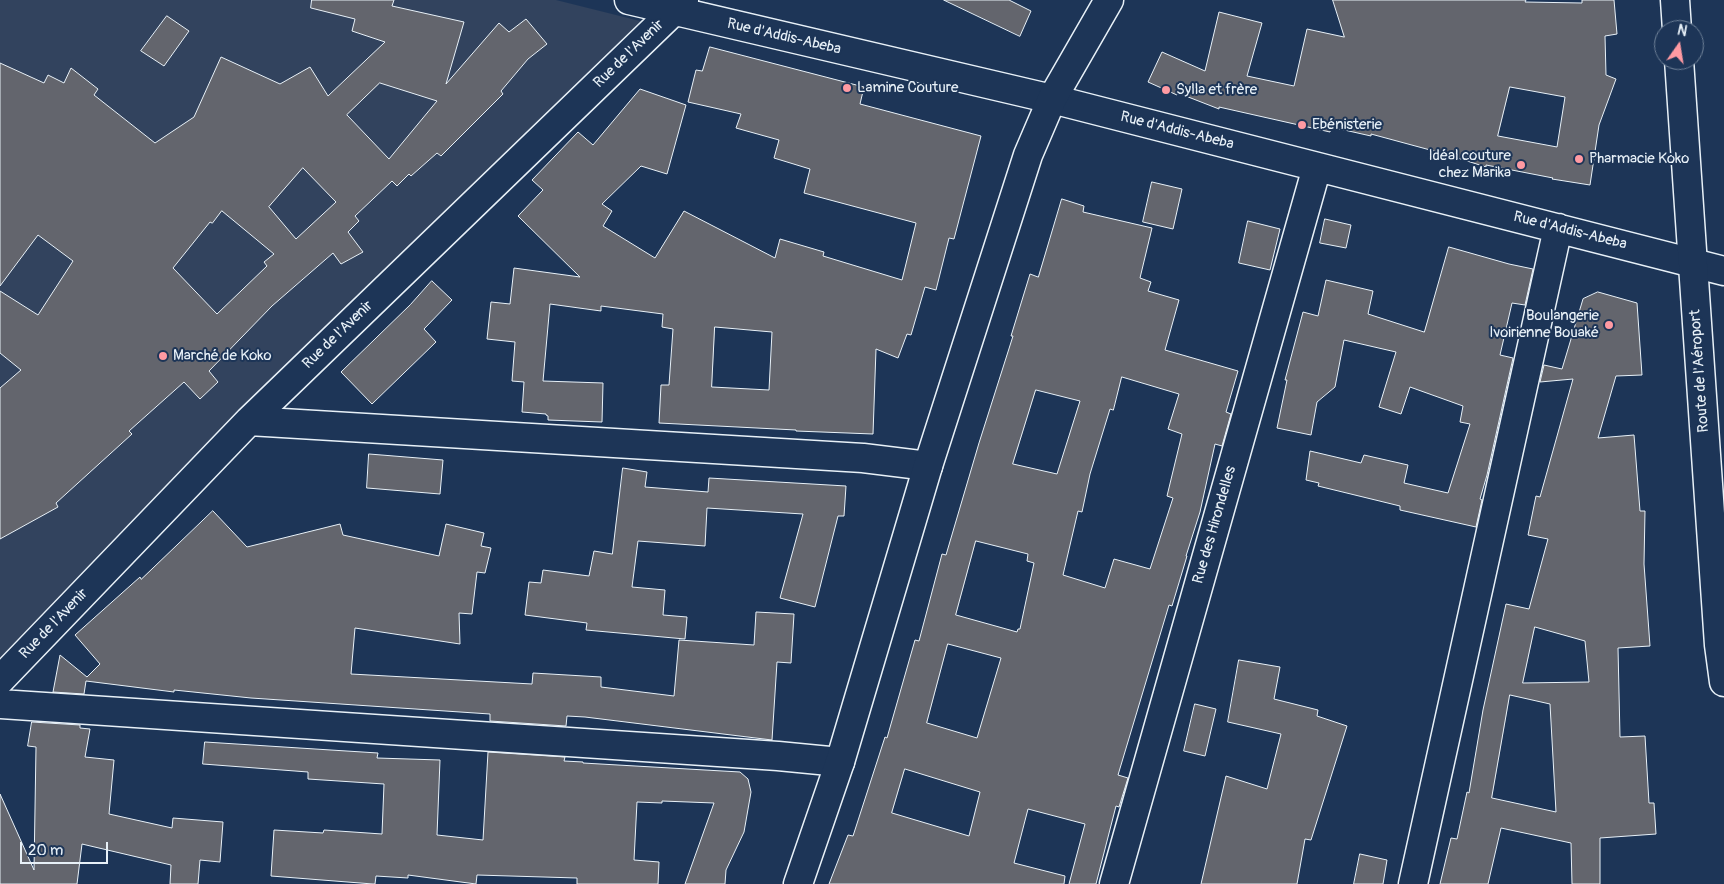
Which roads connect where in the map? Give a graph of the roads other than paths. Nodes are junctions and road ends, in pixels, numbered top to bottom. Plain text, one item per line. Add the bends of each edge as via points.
1 (629, 0) edge
2 (1109, 0) edge
3 (1675, 0) edge
4 (679, 6) edge
5 (1676, 20) edge
6 (1680, 70) edge
7 (1052, 99) junction
8 (1317, 166) junction
9 (1558, 228) junction
10 (1692, 262) junction
11 (1724, 270) edge
12 (249, 421) junction
13 (928, 466) junction
14 (0, 680) edge
15 (1724, 682) edge
16 (0, 704) edge
17 (840, 762) junction
18 (798, 884) edge
19 (1114, 884) edge
20 (1413, 884) edge

1 - 4 street, Rue d'Addis-Abeba
2 - 7 street
3 - 5 street
4 - 7 street, Rue d'Addis-Abeba
4 - 12 street, Rue de l'Avenir
6 - 10 street, Route de l'Aéroport
7 - 8 street, Rue d'Addis-Abeba
7 - 13 street via 1028,155
8 - 9 street, Rue d'Addis-Abeba
8 - 19 street, Rue des Hirondelles
9 - 10 street, Rue d'Addis-Abeba
9 - 20 street
10 - 11 street, Rue d'Addis-Abeba
10 - 15 street, Route de l'Aéroport via 1718,645
12 - 13 street via 863,458
12 - 14 street, Rue de l'Avenir
13 - 17 street
16 - 17 street
17 - 18 street

